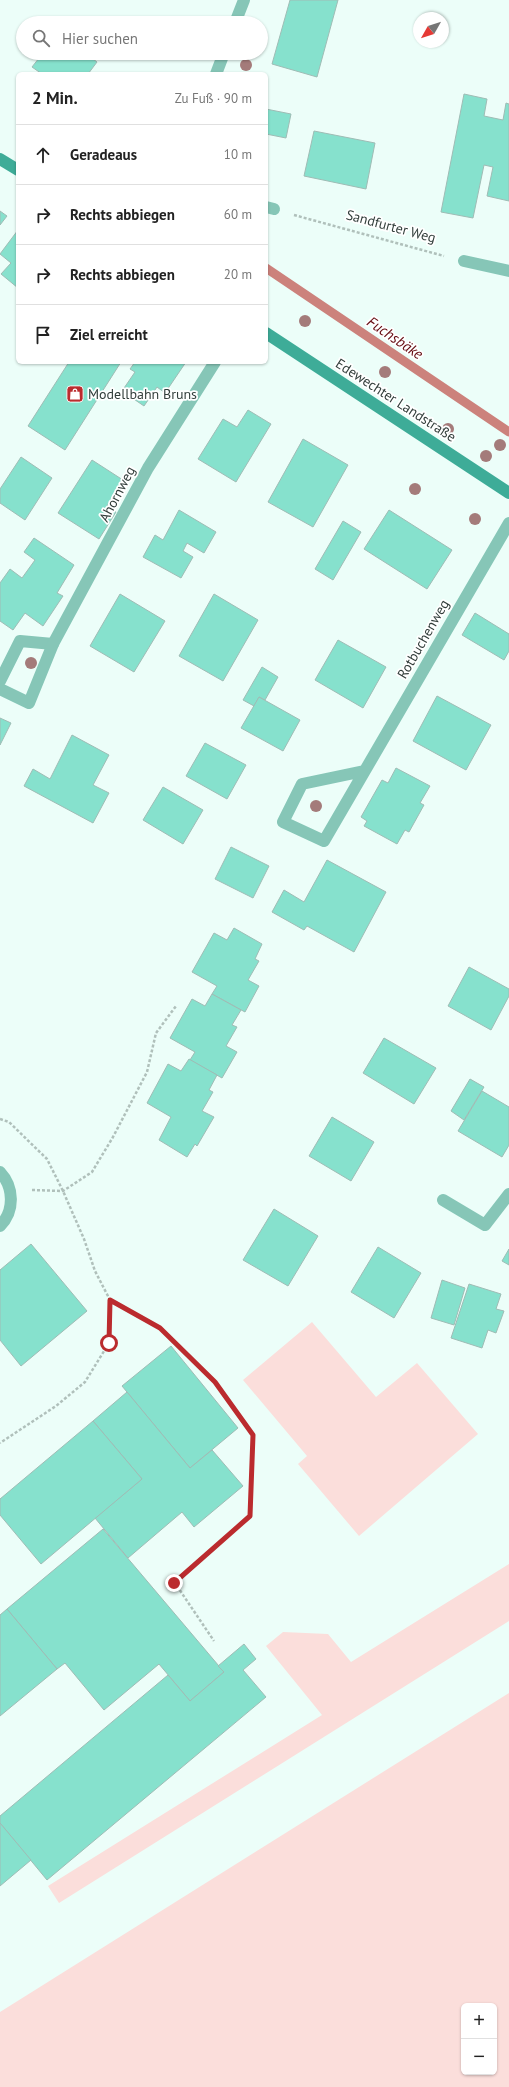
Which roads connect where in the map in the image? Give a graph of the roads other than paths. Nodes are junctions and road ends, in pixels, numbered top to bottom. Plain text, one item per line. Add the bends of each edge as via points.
1 (244, 0) edge
2 (238, 16) edge
3 (221, 60) edge
4 (217, 72) edge
5 (0, 159) edge
6 (16, 169) edge
7 (464, 261) road end
8 (509, 270) edge
9 (268, 334) edge
10 (214, 364) edge
11 (509, 493) edge
12 (509, 523) edge
13 (53, 644) junction
14 (0, 681) edge
15 (0, 690) edge
16 (364, 771) junction
17 (0, 1172) edge
18 (509, 1194) edge
19 (443, 1200) dead end
20 (0, 1226) edge

1 - 2 street
3 - 4 street
5 - 6 main road
7 - 8 street
9 - 11 main road, Edewechter Landstraße
10 - 13 street, Ahornweg via 148,468
12 - 16 street, Rotbuchenweg
13 - 14 street via 20,641
13 - 15 street, Ahornweg via 29,703
16 - 16 street, Rotbuchenweg via 324,841 283,822 302,784
17 - 20 street via 10,1189 11,1202 8,1214
18 - 19 street via 485,1225

